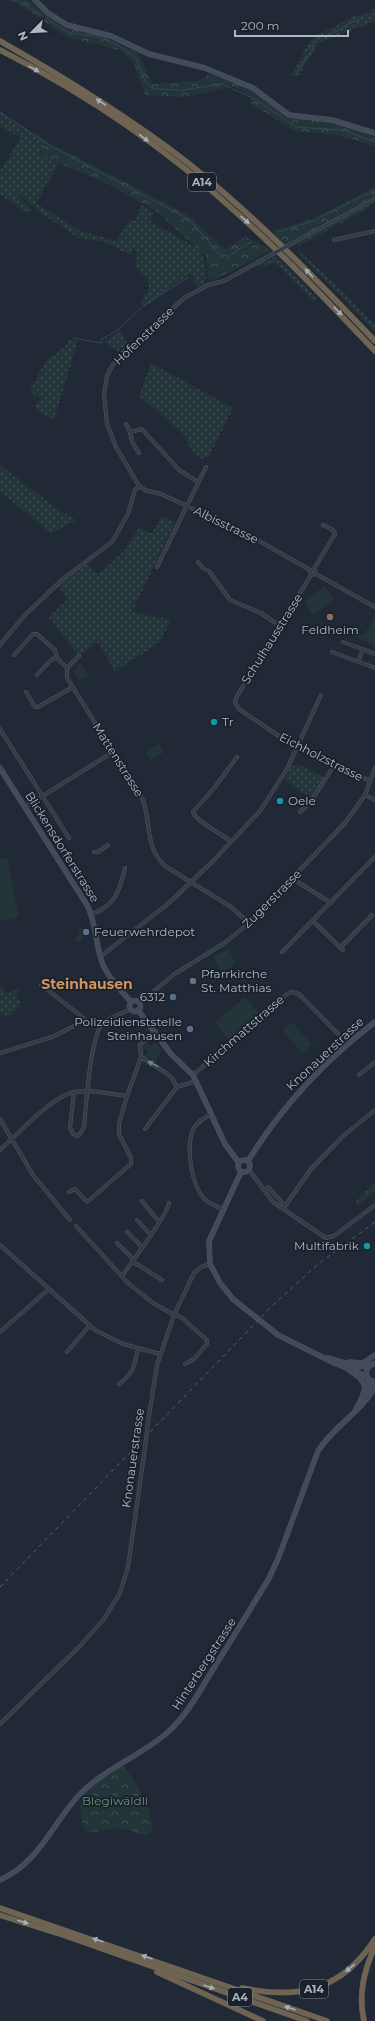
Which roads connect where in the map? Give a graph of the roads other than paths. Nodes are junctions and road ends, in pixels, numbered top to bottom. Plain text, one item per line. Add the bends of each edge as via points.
1 (35, 0) edge
2 (0, 42) edge
3 (0, 50) edge
4 (375, 133) edge
5 (375, 199) edge
6 (375, 231) edge
7 (334, 240) dead end
8 (375, 341) edge
9 (375, 351) edge
10 (126, 424) dead end
11 (130, 432) junction
12 (139, 453) dead end
13 (206, 467) dead end
14 (198, 482) junction
15 (139, 486) junction
16 (186, 505) junction
17 (323, 525) dead end
18 (198, 562) dead end
19 (157, 567) dead end
20 (312, 570) junction
21 (316, 574) junction
22 (311, 575) junction
23 (375, 608) edge
24 (280, 626) junction
25 (343, 642) dead end
26 (0, 645) edge
27 (363, 649) junction
28 (332, 652) dead end
29 (375, 654) edge
30 (14, 655) dead end
31 (79, 656) dead end
32 (57, 658) junction
33 (358, 662) junction
34 (67, 668) junction
35 (375, 668) edge
36 (37, 675) dead end
37 (73, 687) junction
38 (26, 692) dead end
39 (321, 695) dead end
40 (235, 703) joint
41 (0, 729) edge
42 (297, 747) junction
43 (113, 752) junction
44 (237, 757) dead end
45 (335, 764) junction
46 (0, 768) edge
47 (375, 768) edge
48 (370, 781) junction
49 (42, 795) junction
50 (365, 795) junction
51 (375, 800) edge
52 (25, 807) junction
53 (300, 812) dead end
54 (69, 838) dead end
55 (231, 842) junction
56 (108, 845) dead end
57 (94, 852) dead end
58 (375, 857) edge
59 (125, 868) dead end
60 (293, 879) junction
61 (190, 883) junction
62 (331, 903) junction
63 (92, 914) junction
64 (372, 915) dead end
65 (313, 921) junction
66 (249, 923) junction
67 (282, 952) dead end
68 (101, 956) junction
69 (41, 985) dead end
70 (131, 1002) junction
71 (140, 1003) junction
72 (131, 1009) junction
73 (138, 1010) junction
74 (86, 1020) junction
75 (375, 1022) edge
76 (100, 1027) junction
77 (154, 1032) junction
78 (348, 1044) junction
79 (0, 1053) edge
80 (142, 1058) junction
81 (375, 1062) edge
82 (193, 1075) junction
83 (359, 1075) dead end
84 (196, 1081) junction
85 (177, 1087) junction
86 (87, 1090) junction
87 (74, 1092) junction
88 (127, 1096) junction
89 (375, 1110) edge
90 (211, 1114) junction
91 (0, 1120) edge
92 (145, 1129) dead end
93 (11, 1140) junction
94 (0, 1150) edge
95 (248, 1161) junction
96 (239, 1163) junction
97 (250, 1170) junction
98 (241, 1172) junction
99 (264, 1190) junction
100 (69, 1192) dead end
101 (142, 1201) dead end
102 (168, 1203) dead end
103 (375, 1205) edge
104 (285, 1206) junction
105 (283, 1209) junction
106 (223, 1210) junction
107 (70, 1220) dead end
108 (137, 1220) dead end
109 (159, 1222) junction
110 (76, 1226) dead end
111 (127, 1232) dead end
112 (150, 1234) junction
113 (117, 1243) dead end
114 (0, 1245) edge
115 (142, 1247) junction
116 (133, 1260) junction
117 (210, 1264) junction
118 (122, 1276) junction
119 (162, 1280) dead end
120 (49, 1289) junction
121 (174, 1315) junction
122 (89, 1326) junction
123 (0, 1332) edge
124 (138, 1348) junction
125 (67, 1352) dead end
126 (160, 1354) junction
127 (375, 1355) edge
128 (337, 1362) junction
129 (373, 1363) edge
130 (185, 1364) dead end
131 (366, 1376) junction
132 (373, 1382) edge
133 (119, 1384) dead end
134 (375, 1387) edge
135 (360, 1408) junction
136 (352, 1416) junction
137 (0, 1724) edge
138 (0, 1880) edge
139 (0, 1908) edge
140 (0, 1915) edge
141 (375, 1939) edge
142 (375, 1946) edge
143 (170, 1975) junction
144 (218, 1982) junction
145 (263, 2021) edge
146 (307, 2021) edge
147 (327, 2021) edge
148 (364, 2021) edge

1 - 4 street via 67,26 111,36 149,54 205,68 253,88 289,116 332,120
8 -> 2 highway, A14 via 281,245 207,179 128,120
3 -> 9 highway, A14 via 95,105 191,173 276,249
5 - 15 street, Höfenstrasse, bridge via 224,281 208,285 184,298 112,366 107,376 104,394 107,424 116,447
6 - 7 street
10 - 11 street
11 - 12 street via 132,442
11 - 14 street via 142,429 145,431 180,470
13 - 14 street
14 - 16 street
15 - 16 street, Albisstrasse
15 - 26 street via 122,527 112,542 64,578 24,616
16 - 19 street
16 - 20 street, Albisstrasse via 247,534
17 - 20 street via 335,534
18 - 24 street via 204,570 210,571 230,600 261,613
20 - 21 street
20 - 22 street
21 - 22 street
21 - 23 street
22 - 24 street, Schulhausstrasse
24 - 40 street, Schulhausstrasse
25 - 27 street
27 - 29 street
27 - 33 street
28 - 33 street
30 - 32 street via 33,634 36,634 55,650
31 - 34 street
32 - 34 street
32 - 36 street via 52,659
33 - 35 street
34 - 37 street, Mattenstrasse via 67,678
37 - 38 street via 38,707
37 - 43 street, Mattenstrasse
39 - 42 street
40 - 42 street, Eichholzstrasse via 239,709
41 - 49 street
42 - 45 street, Eichholzstrasse
42 - 55 street via 288,769 266,803
43 - 49 street
43 - 61 street, Mattenstrasse via 143,800 150,844 156,857
44 - 55 street via 193,812 198,819
45 - 48 street, Eichholzstrasse
45 - 53 street via 312,800
46 - 52 street, Blickensdorferstrasse
47 - 48 street, Zugerstrasse
48 - 50 street, Zugerstrasse
49 - 52 street
49 - 54 street
50 - 51 street
50 - 60 street, Zugerstrasse via 345,823
52 - 63 street, Blickensdorferstrasse
55 - 61 street
56 - 57 street
58 - 62 street
59 - 63 street via 117,895 102,909
60 - 62 street
60 - 66 street, Zugerstrasse
61 - 66 street, Mattenstrasse via 231,907
61 - 68 street via 152,918
62 - 65 street
63 - 68 street, Blickensdorferstrasse
64 - 65 street via 342,949
65 - 67 street
66 - 71 street, Zugerstrasse via 226,942 173,976
68 - 70 street, Blickensdorferstrasse via 112,978
69 - 74 street
70 - 71 street via 136,1000
70 - 72 street
71 - 73 street
72 - 73 street
72 - 76 street via 104,1022
73 - 77 street
74 - 76 street
74 - 79 street via 52,1037
75 - 78 street, Knonauerstrasse
76 - 86 street
77 - 80 street via 140,1045
77 - 82 street via 171,1054
78 - 82 street, Kirchmattstrasse via 299,994 292,992
78 - 95 street, Knonauerstrasse via 286,1105
85 -> 80 street via 166,1073
80 - 88 street
81 - 83 street
82 - 84 street
84 - 85 street
84 - 90 street
85 - 92 street
86 - 87 street
86 - 87 street via 82,1132 77,1136 70,1127
86 - 88 street
87 - 93 street via 58,1099
88 - 100 street via 118,1131 131,1158 129,1166 87,1202 75,1189
89 - 104 street via 343,1136 312,1168
90 - 96 street via 225,1144
90 - 106 street via 194,1128 190,1163 206,1201
91 - 93 street
93 - 94 street
93 - 107 street via 33,1174
95 - 96 street via 243,1160
95 - 97 street
96 - 98 street via 238,1168
97 - 98 street
97 - 99 street
98 - 106 street
99 - 104 street via 268,1187
99 - 105 street via 270,1199
101 - 109 street
102 - 109 street via 169,1206
103 - 105 street via 329,1238
104 - 105 street
106 - 117 street via 209,1238
108 - 112 street
109 - 112 street
110 - 118 street
111 - 115 street
112 - 115 street
113 - 116 street
114 - 120 street
115 - 116 street
116 - 118 street
116 - 119 street
117 - 121 street, Knonauerstrasse via 194,1273
117 - 128 street via 225,1290 257,1319 287,1340
118 - 121 street via 145,1297
120 - 122 street
120 - 123 street
121 - 126 street, Knonauerstrasse
121 - 130 street via 182,1318 207,1340 207,1344 194,1359
122 - 124 street via 116,1342
122 - 125 street
124 - 126 street
124 - 133 street via 132,1371
126 - 137 street, Knonauerstrasse, bridge via 128,1567 120,1594 104,1620
127 - 128 street via 369,1361 358,1364
128 - 129 street via 358,1367
128 - 131 street
128 - 136 street via 364,1384 365,1392
129 - 131 street via 366,1370
131 - 132 street
132 - 135 street, Hinterbergstrasse
134 - 135 street, Hinterbergstrasse
135 - 136 street, Hinterbergstrasse
136 - 138 street, Hinterbergstrasse via 329,1436 318,1451 268,1580 184,1714 158,1740 107,1771 87,1787 71,1804 34,1856
144 -> 139 highway, A4
140 -> 143 highway, A4 via 104,1949
141 -> 144 highway, A14 via 362,1958 349,1970 330,1982 308,1991 276,1994
142 - 148 highway via 362,1987
143 - 145 highway
143 -> 146 highway, A4
147 -> 144 highway, A4

